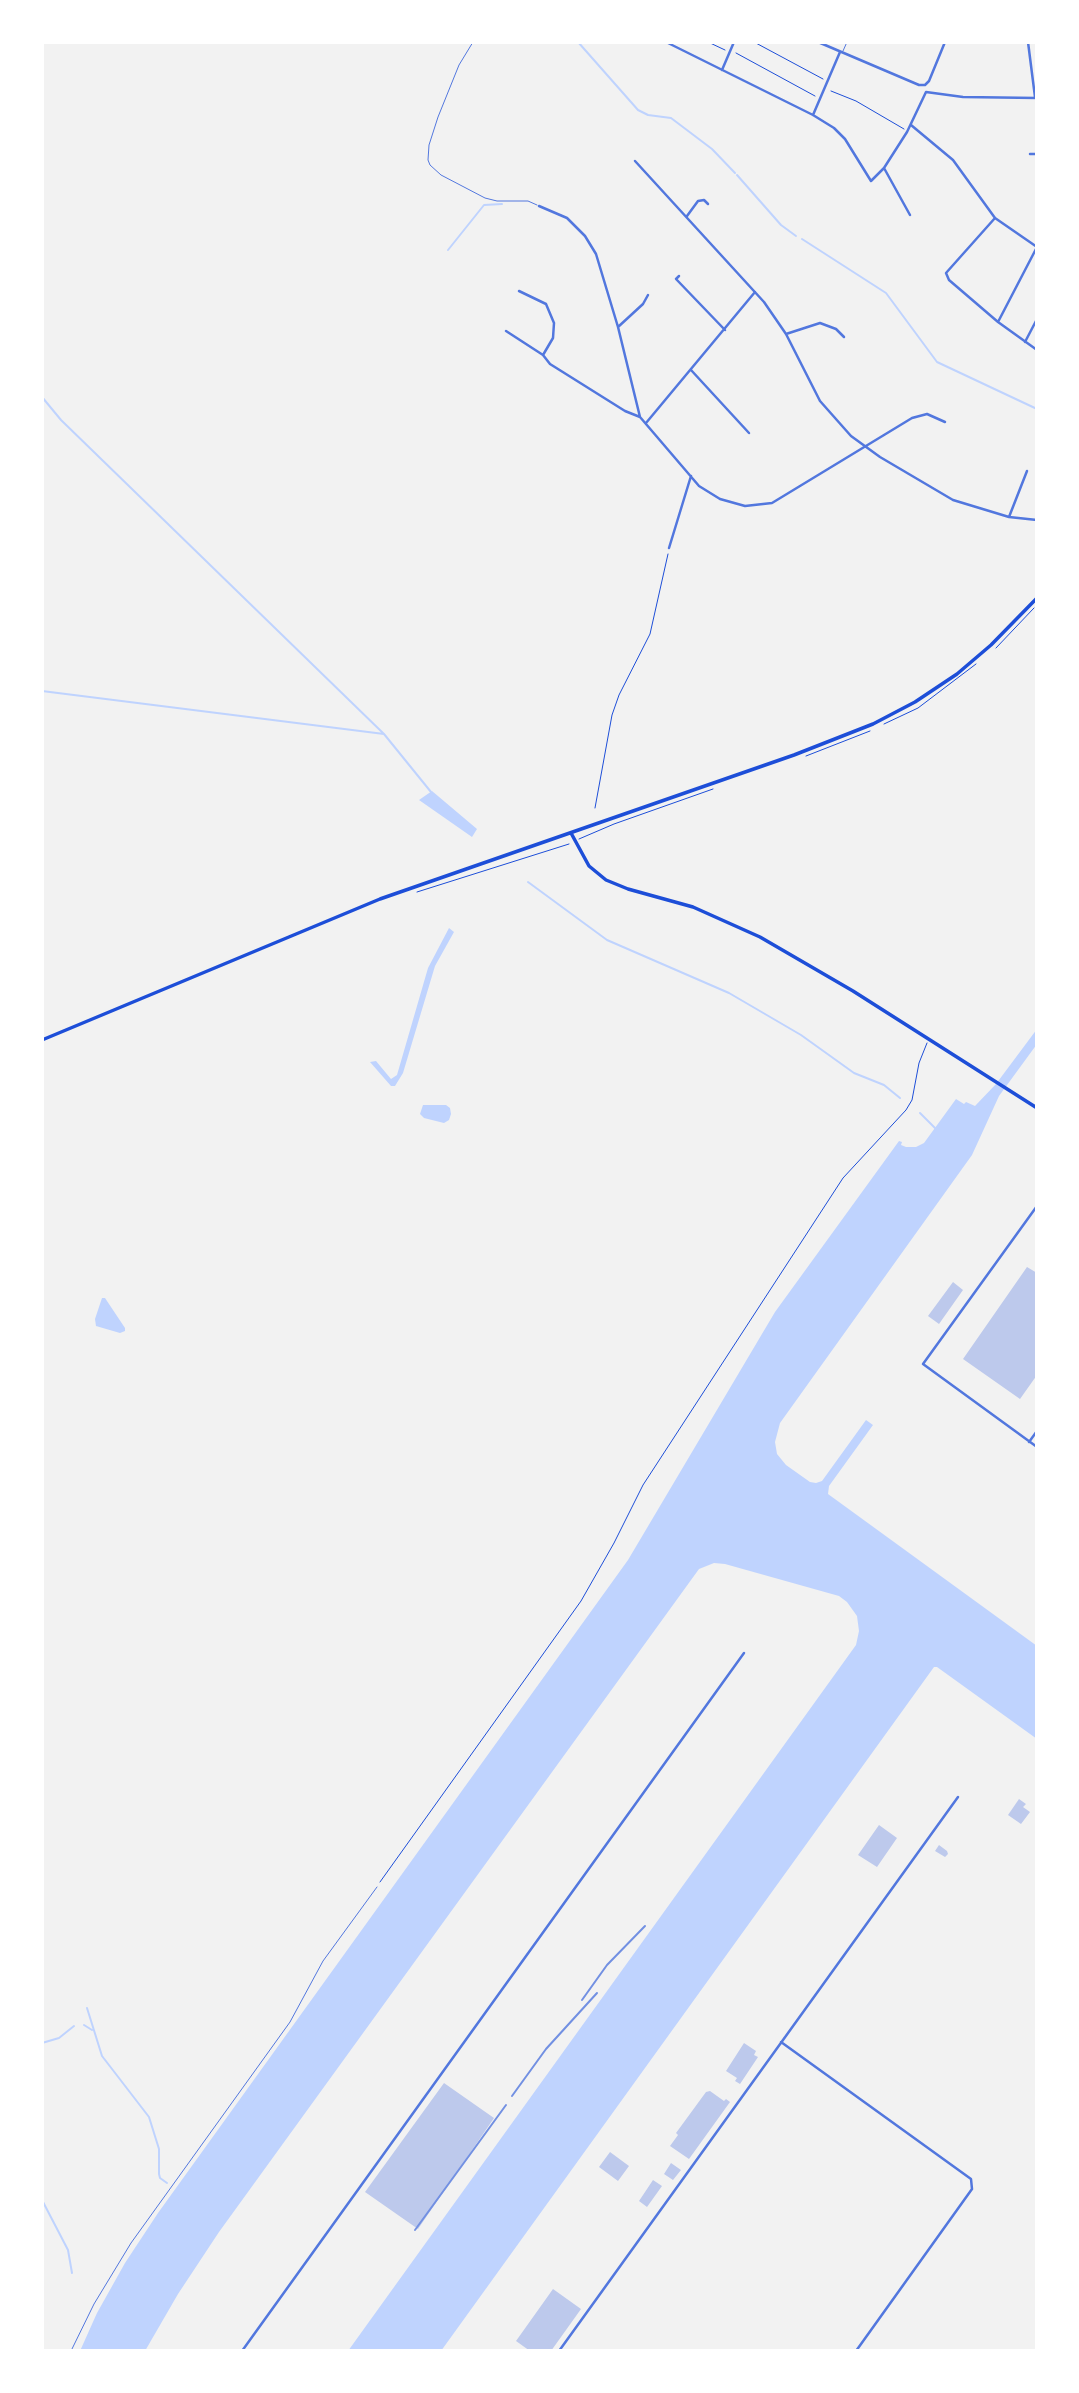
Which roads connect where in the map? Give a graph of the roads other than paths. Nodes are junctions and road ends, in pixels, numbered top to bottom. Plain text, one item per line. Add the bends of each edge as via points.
1 (473, 42) edge
2 (666, 42) edge
3 (734, 42) edge
4 (818, 42) edge
5 (847, 42) edge
6 (945, 42) edge
7 (1028, 42) edge
8 (841, 52) junction
9 (722, 69) junction
10 (925, 85) junction
11 (927, 92) junction
12 (1036, 97) edge
13 (814, 115) junction
14 (911, 125) junction
15 (1030, 154) dead end
16 (1037, 154) edge
17 (635, 161) dead end
18 (884, 168) junction
19 (708, 204) dead end
20 (539, 206) joint
21 (910, 215) dead end
22 (687, 216) junction
23 (995, 218) junction
24 (1037, 247) edge
25 (679, 276) dead end
26 (519, 291) dead end
27 (755, 292) junction
28 (648, 295) dead end
29 (1037, 318) edge
30 (998, 322) junction
31 (618, 327) junction
32 (724, 330) junction
33 (506, 331) dead end
34 (786, 334) junction
35 (844, 337) dead end
36 (1025, 342) junction
37 (1037, 349) edge
38 (543, 355) junction
39 (691, 370) junction
40 (640, 417) junction
41 (945, 422) dead end
42 (646, 423) junction
43 (749, 433) dead end
44 (867, 447) junction
45 (1027, 471) dead end
46 (691, 476) junction
47 (1009, 517) junction
48 (1037, 520) edge
49 (669, 548) road end
50 (1037, 598) edge
51 (571, 833) junction
52 (42, 1040) edge
53 (1037, 1108) edge
54 (1037, 1206) edge
55 (1037, 1431) edge
56 (1029, 1442) junction
57 (1037, 1447) edge
58 (744, 1653) dead end
59 (958, 1797) dead end
60 (377, 1887) road end
61 (781, 2042) junction
62 (71, 2351) edge
63 (242, 2351) edge
64 (559, 2351) edge
65 (856, 2351) edge

1 - 20 lane via 438,117 429,145 430,165 485,198
2 - 9 street
3 - 9 street
4 - 8 street
5 - 8 lane
6 - 10 street
7 - 12 street
8 - 10 street
8 - 13 street
9 - 13 street
10 - 11 lane
11 - 12 street
11 - 14 street
13 - 18 street via 845,139 871,181
14 - 18 street
14 - 23 street via 953,160
15 - 16 street
17 - 22 street
18 - 21 street
19 - 22 street via 698,201
20 - 31 street via 566,218 591,244
22 - 27 street
23 - 24 street
23 - 30 street via 946,273
24 - 30 street
25 - 32 street via 676,279
26 - 38 street via 546,304 554,323 553,338
27 - 32 street
27 - 34 street
28 - 31 street
29 - 36 street
30 - 36 street
31 - 40 street
32 - 39 street
33 - 38 street
34 - 35 street via 820,323
34 - 44 street via 820,401
36 - 37 street
38 - 40 street via 550,364
39 - 42 street
39 - 43 street
40 - 42 street
41 - 44 street via 932,415 918,415
42 - 46 street
44 - 46 street via 772,503 755,506 710,494
44 - 47 street via 953,500
45 - 47 street
46 - 49 street
47 - 48 street
50 - 51 main road via 971,663 898,712 794,755
51 - 52 main road via 346,913
51 - 53 main road via 589,866 606,880 693,907 760,936
54 - 56 street via 923,1364
55 - 56 street
56 - 57 street
58 - 63 street
59 - 61 street
60 - 62 lane via 323,1961 290,2022 131,2243
61 - 64 street
61 - 65 street via 971,2179 972,2189

